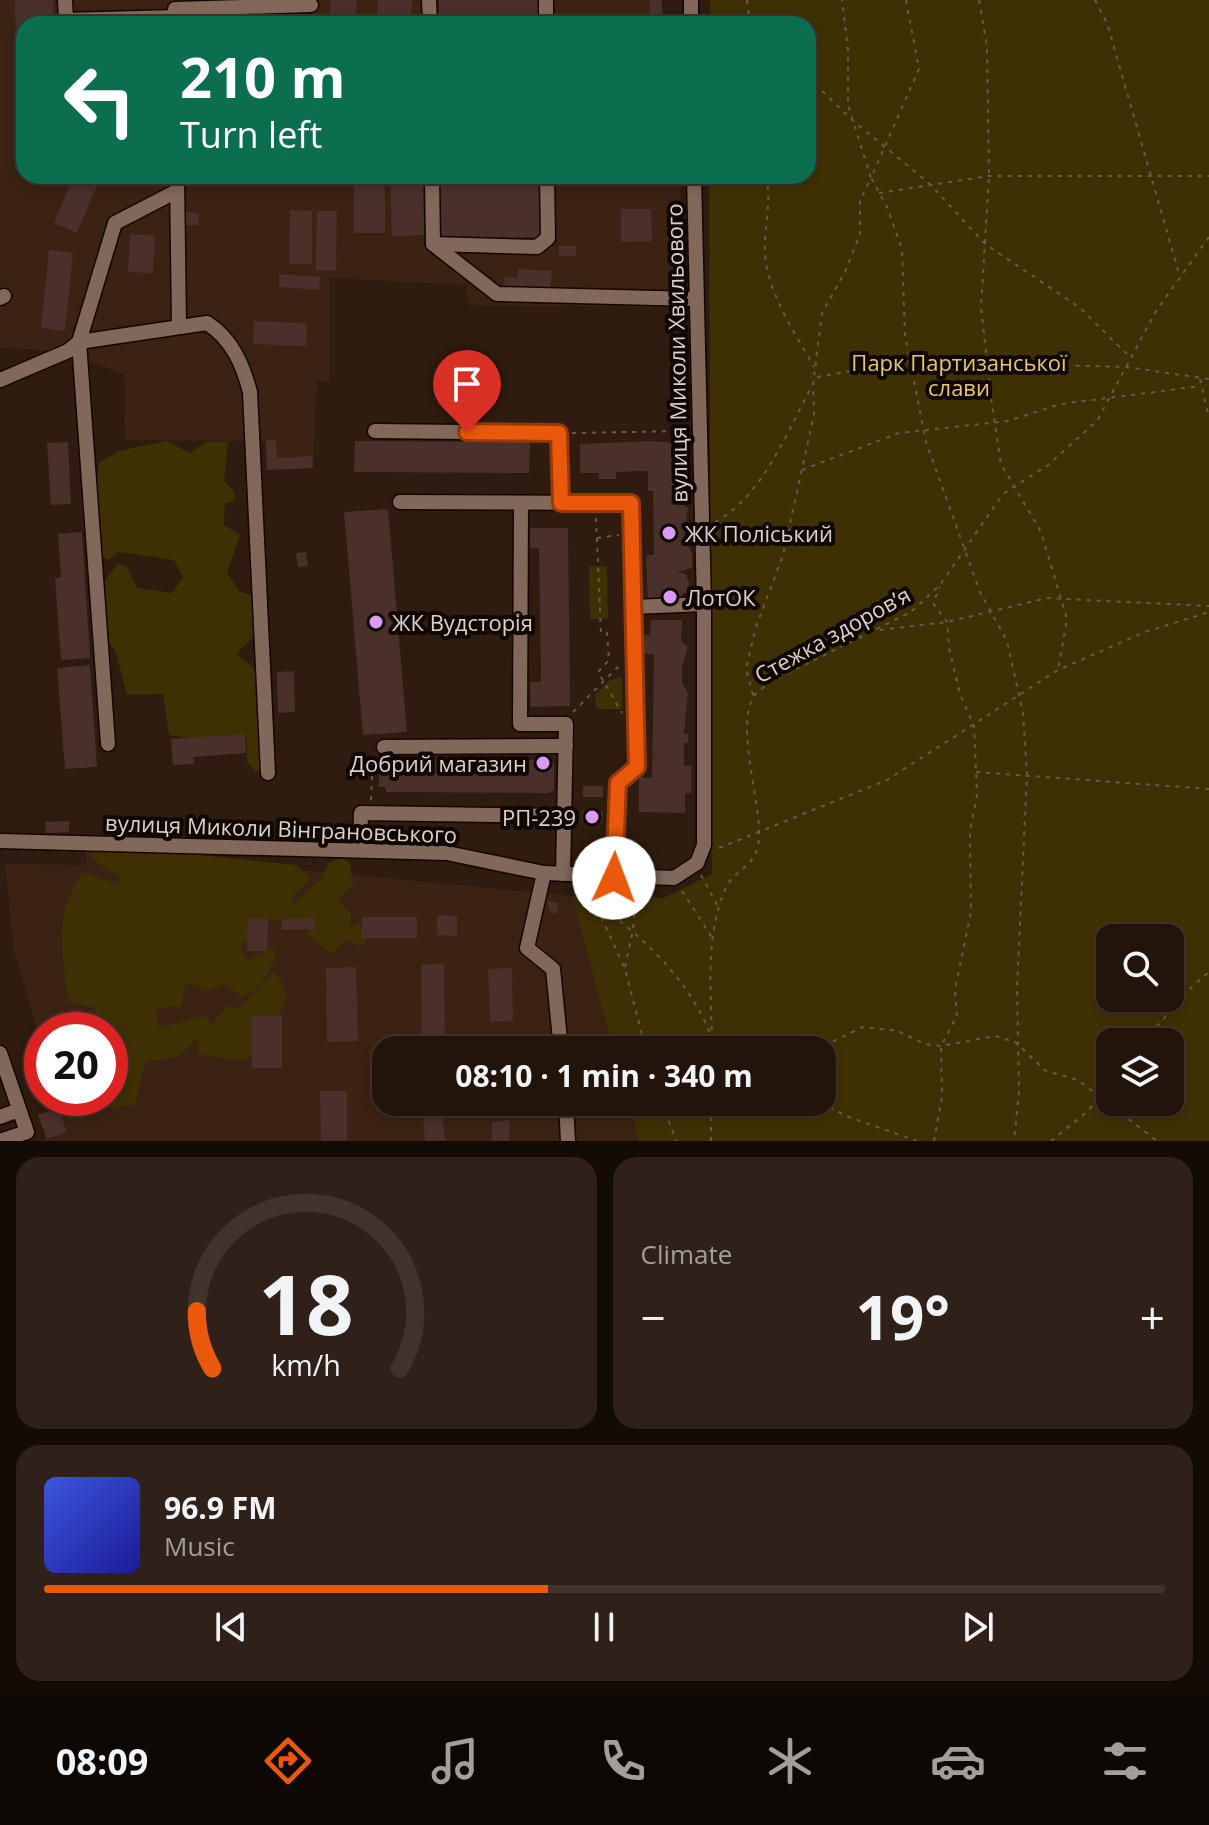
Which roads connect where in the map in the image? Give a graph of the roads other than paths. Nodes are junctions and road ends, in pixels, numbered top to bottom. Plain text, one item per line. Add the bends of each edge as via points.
1 (235, 4) edge
2 (311, 5) dead end
3 (175, 12) edge
4 (120, 16) edge
5 (177, 184) edge
6 (432, 184) edge
7 (547, 184) edge
8 (694, 184) edge
9 (433, 244) junction
10 (695, 299) junction
11 (179, 327) junction
12 (79, 342) junction
13 (0, 380) edge
14 (375, 431) dead end
15 (400, 502) dead end
16 (521, 503) junction
17 (561, 503) junction
18 (704, 604) junction
19 (633, 607) junction
20 (108, 744) dead end
21 (566, 746) junction
22 (384, 747) road end
23 (268, 773) dead end
24 (564, 816) junction
25 (0, 841) edge
26 (360, 850) junction
27 (544, 873) junction
28 (563, 874) junction
29 (614, 878) junction
30 (674, 878) joint
31 (560, 1036) edge
32 (0, 1053) edge
33 (19, 1110) junction
34 (567, 1116) edge
35 (0, 1117) edge
36 (0, 1141) edge
37 (568, 1141) edge

1 - 2 street
1 - 3 street
3 - 4 street
5 - 11 street
5 - 12 street via 115,223
6 - 9 street
7 - 9 street via 548,238 537,247
8 - 10 street, вулиця Миколи Хвильового
9 - 10 street via 497,294
10 - 18 street, вулиця Миколи Хвильового
11 - 12 street
11 - 23 street via 207,323 221,332 243,367 250,392
12 - 13 street
12 - 20 street
14 - 17 street via 559,433
15 - 16 street
16 - 17 street
16 - 21 street via 520,724 566,724
17 - 19 street via 631,503
18 - 19 street
18 - 30 street, вулиця Миколи Хвильового via 699,859
19 - 29 street via 637,767 618,783
21 - 22 street
21 - 24 street
24 - 26 street via 361,813
24 - 28 street
25 - 26 street, вулиця Миколи Вінграновського
26 - 27 street, вулиця Миколи Вінграновського via 447,853
27 - 28 street, вулиця Миколи Вінграновського
27 - 31 street via 527,948 553,969
28 - 29 street, вулиця Миколи Вінграновського
29 - 30 street, вулиця Миколи Вінграновського
32 - 33 street
33 - 35 street
33 - 36 street via 27,1132
34 - 37 street

